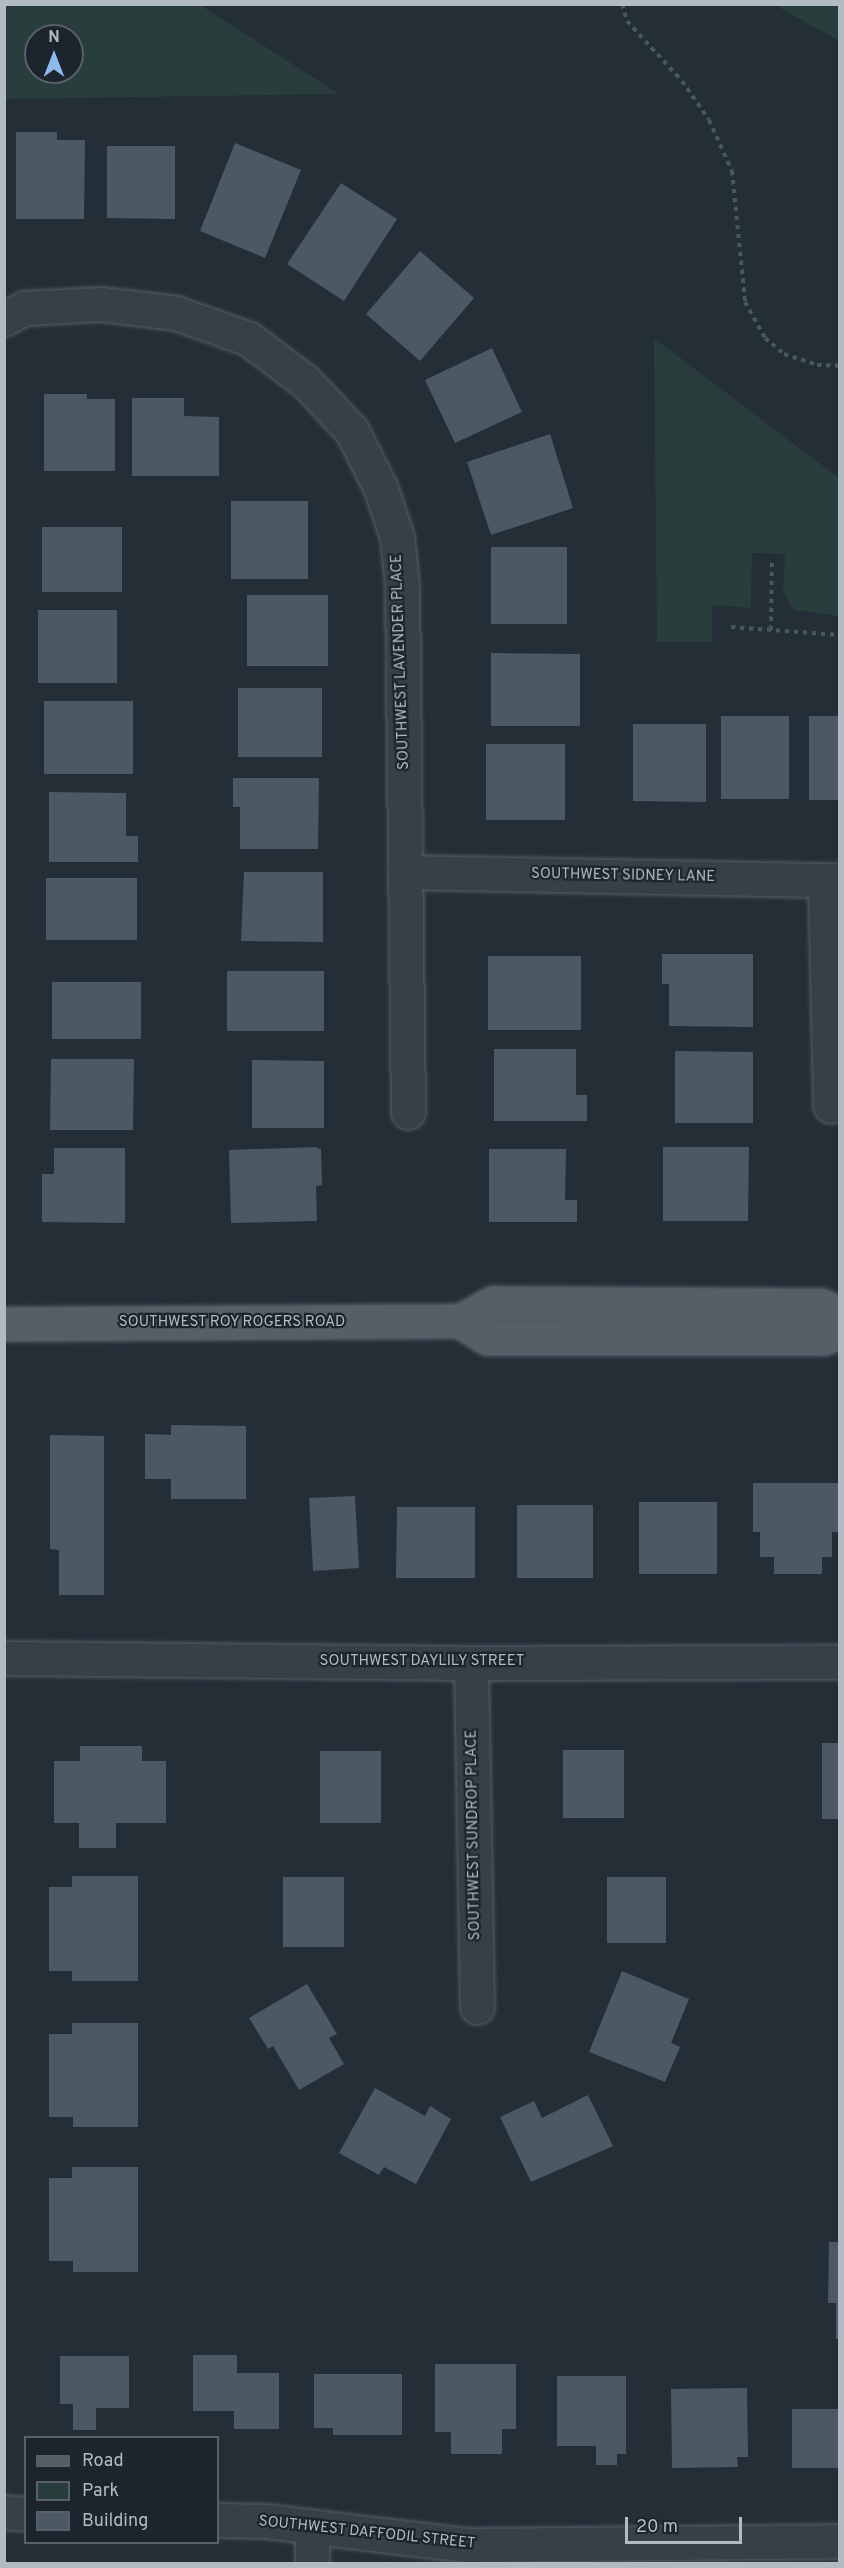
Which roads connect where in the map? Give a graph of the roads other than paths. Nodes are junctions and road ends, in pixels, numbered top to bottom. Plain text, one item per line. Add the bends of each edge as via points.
1 (4, 319) edge
2 (406, 872) junction
3 (832, 880) edge
4 (830, 1106) dead end
5 (408, 1112) dead end
6 (840, 1314) edge
7 (460, 1322) junction
8 (4, 1324) edge
9 (840, 1331) edge
10 (4, 1658) edge
11 (840, 1662) edge
12 (471, 1663) junction
13 (477, 2007) dead end
14 (4, 2512) edge
15 (24, 2514) edge
16 (219, 2520) edge
17 (312, 2527) junction
18 (840, 2541) edge
19 (684, 2553) edge
20 (312, 2564) edge

1 - 2 street, SOUTHWEST LAVENDER PLACE via 25,308 101,304 176,313 249,339 306,382 352,431 381,489 397,537 402,585
2 - 3 street, SOUTHWEST SIDNEY LANE
2 - 5 street, SOUTHWEST LAVENDER PLACE
3 - 4 street
6 - 7 main road, SOUTHWEST ROY ROGERS ROAD via 820,1305 493,1303
7 - 8 main road, SOUTHWEST ROY ROGERS ROAD
7 - 9 main road via 487,1338 824,1338
10 - 12 street, SOUTHWEST DAYLILY STREET
11 - 12 street, SOUTHWEST DAYLILY STREET
12 - 13 street, SOUTHWEST SUNDROP PLACE
14 - 15 street
16 - 17 street, SOUTHWEST DAFFODIL STREET
17 - 19 street, SOUTHWEST DAFFODIL STREET via 466,2544
17 - 20 street
18 - 19 street, SOUTHWEST DAFFODIL STREET

